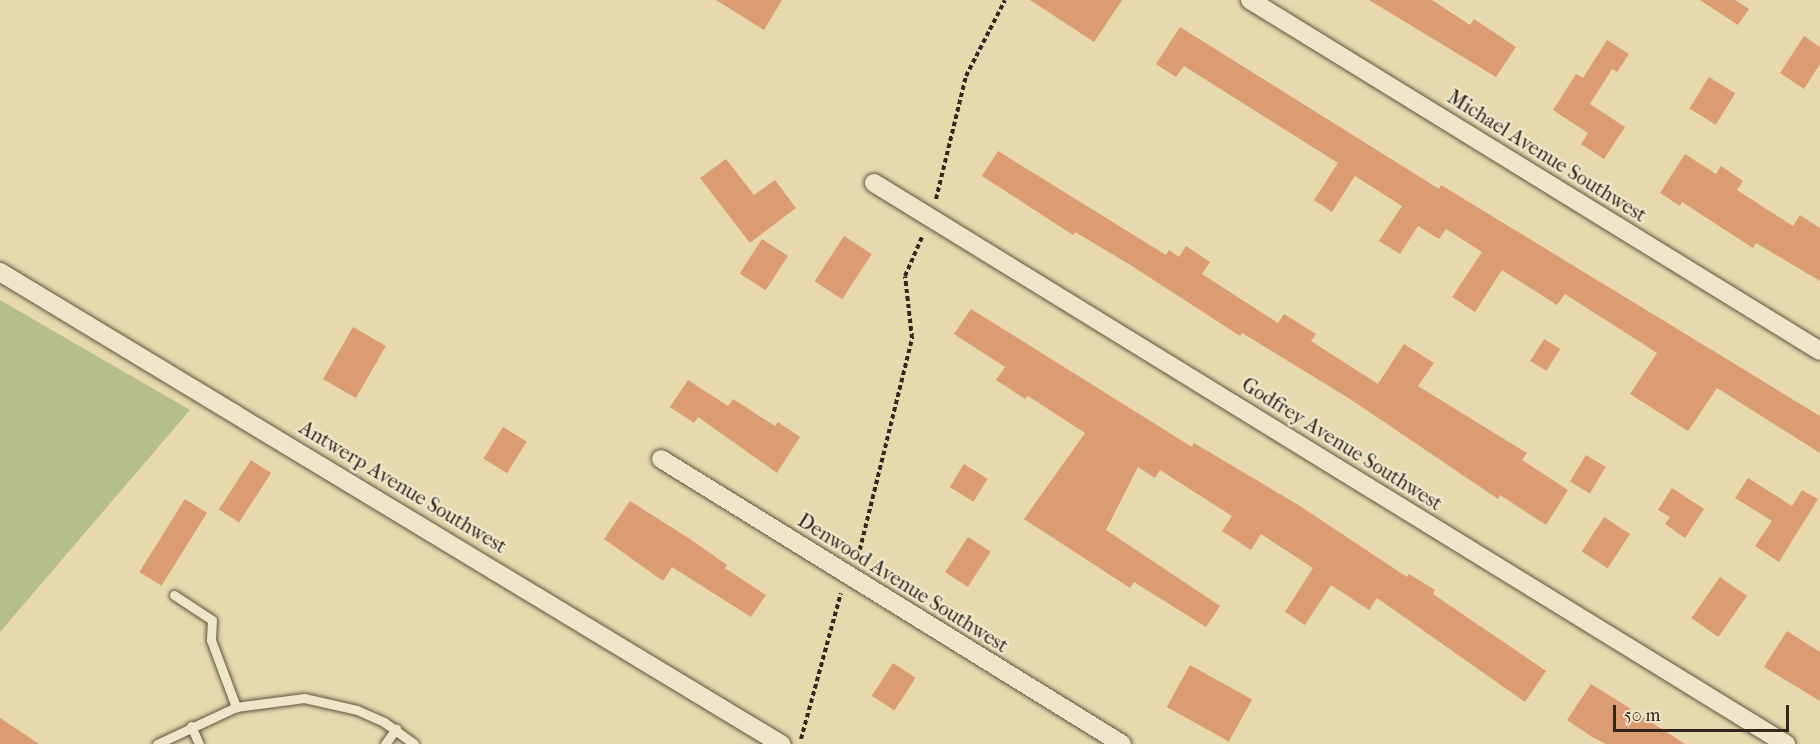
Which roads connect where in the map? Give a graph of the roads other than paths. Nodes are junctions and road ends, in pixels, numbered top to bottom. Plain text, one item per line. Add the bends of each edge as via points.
1 (1250, 0) edge
2 (874, 183) dead end
3 (0, 272) edge
4 (1820, 351) edge
5 (661, 459) dead end
6 (174, 595) dead end
7 (236, 707) junction
8 (191, 726) junction
9 (396, 729) junction
10 (157, 744) edge
11 (199, 744) edge
12 (385, 744) edge
13 (414, 744) edge
14 (781, 744) edge
15 (1122, 744) edge
16 (1786, 744) edge

1 - 4 street, Michael Avenue Southwest
2 - 16 street, Godfrey Avenue Southwest
3 - 14 street, Antwerp Avenue Southwest
5 - 15 street, Denwood Avenue Southwest
6 - 7 lane via 212,620 211,640
7 - 8 lane
7 - 9 lane via 285,698 323,699
8 - 10 lane
8 - 11 lane
9 - 12 lane
9 - 13 lane

